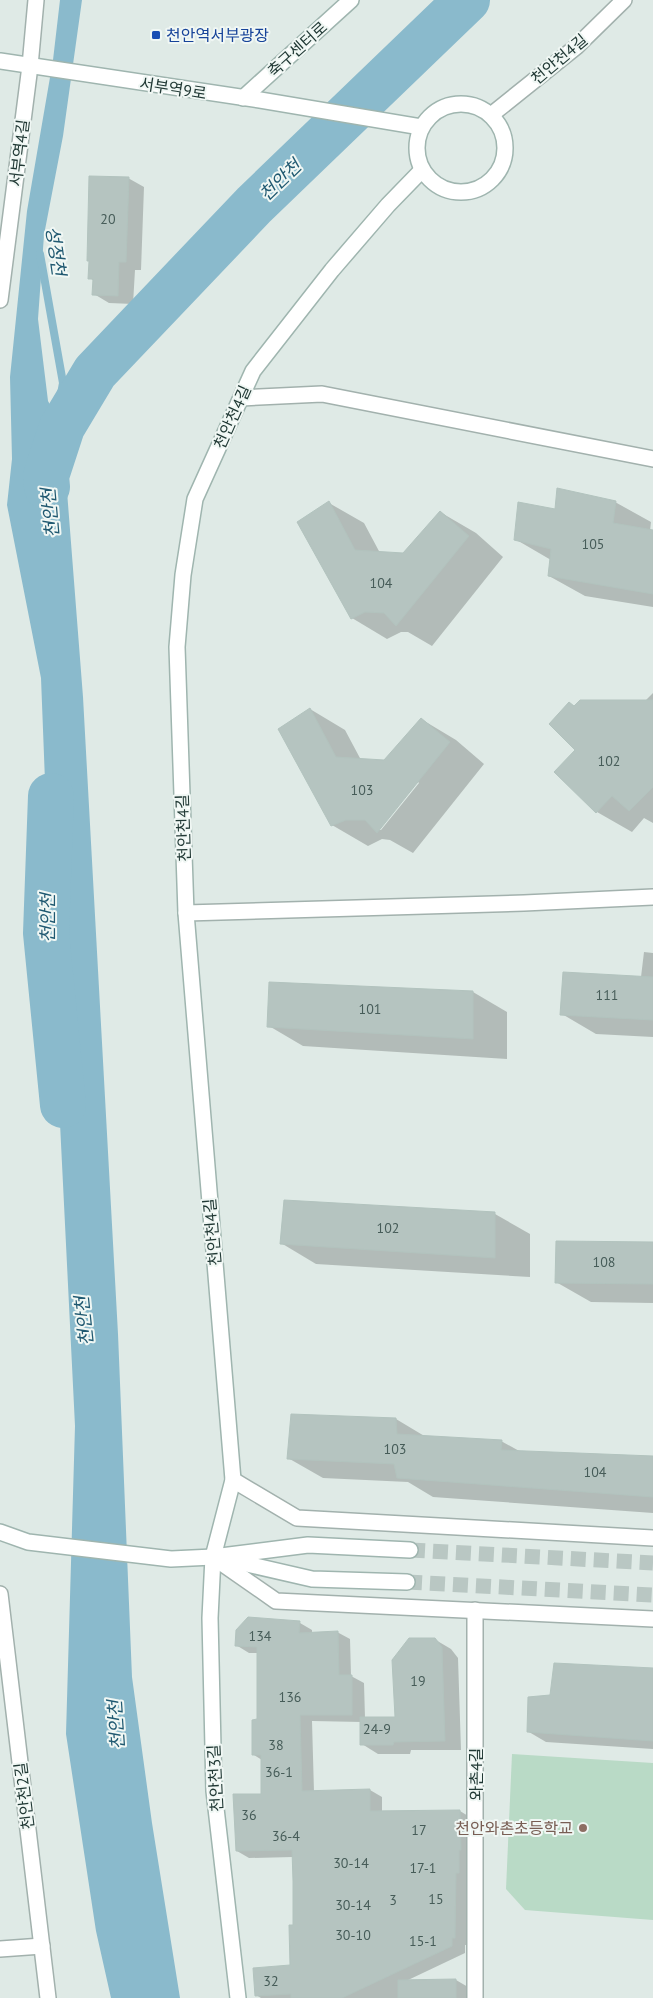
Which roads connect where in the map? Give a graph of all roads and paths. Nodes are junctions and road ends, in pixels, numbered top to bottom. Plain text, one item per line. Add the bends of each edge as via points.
1 (36, 0) edge
2 (351, 0) edge
3 (624, 0) edge
4 (0, 61) edge
5 (30, 66) junction
6 (243, 98) junction
7 (491, 114) junction
8 (421, 127) junction
9 (422, 170) junction
10 (0, 300) edge
11 (241, 398) junction
12 (653, 459) edge
13 (653, 898) edge
14 (186, 913) junction
15 (233, 1480) junction
16 (0, 1532) edge
17 (653, 1538) edge
18 (410, 1550) tunnel mouth
19 (213, 1557) junction
20 (407, 1582) tunnel mouth
21 (0, 1594) edge
22 (475, 1610) junction
23 (653, 1619) edge
24 (42, 1946) junction
25 (0, 1949) edge
26 (48, 1998) edge
27 (238, 1998) edge
28 (475, 1998) edge

1 - 5 street, 서부역4길
2 - 6 street, 축구센터로
3 - 7 street, 천안천4길 via 576,47
4 - 5 street
5 - 6 street, 서부역9로
5 - 10 street, 서부역4길
6 - 8 street, 서부역9로
7 - 8 street via 480,107 453,104 440,109
7 - 9 street via 503,134 505,156 500,171 489,182 476,190 461,192 433,182
8 - 9 street via 417,156
9 - 11 street, 천안천4길 via 332,270 253,371
11 - 12 street via 322,394
11 - 14 street, 천안천4길 via 195,499 183,575 177,647
13 - 14 street
14 - 15 street, 천안천4길
15 - 17 street via 297,1518
15 - 19 street, 천안천4길
16 - 19 street via 28,1542 171,1559
18 - 19 street via 308,1544
19 - 20 street via 312,1579
19 - 22 street via 276,1601
19 - 27 street, 천안천3길 via 210,1618 214,1791
21 - 24 street, 천안천2길
22 - 23 street
22 - 28 street, 와촌4길
24 - 25 street
24 - 26 street, 천안천2길

